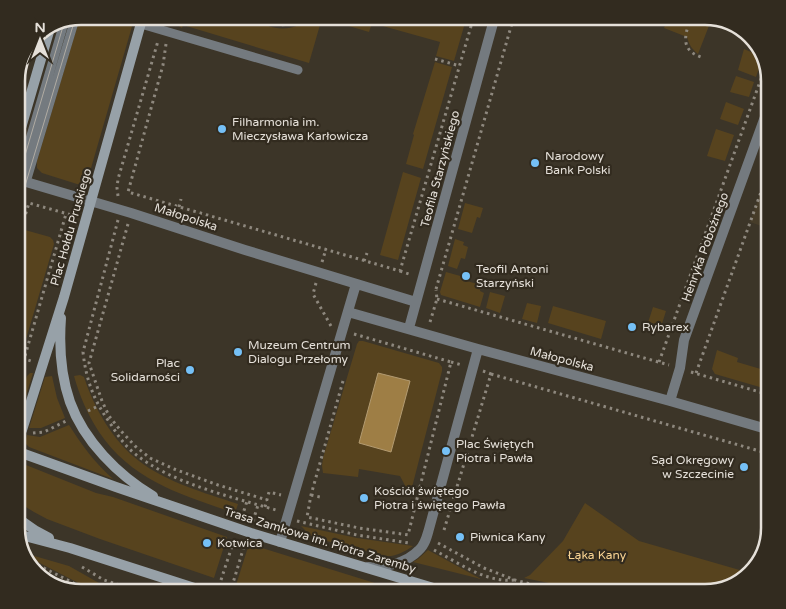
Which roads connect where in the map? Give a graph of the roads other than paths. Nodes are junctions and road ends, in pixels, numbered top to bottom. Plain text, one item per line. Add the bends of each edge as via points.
1 (141, 25) edge
2 (152, 25) edge
3 (493, 25) edge
4 (72, 26) edge
5 (62, 28) edge
6 (48, 36) edge
7 (298, 70) dead end
8 (25, 114) edge
9 (761, 128) edge
10 (25, 163) edge
11 (25, 166) edge
12 (25, 182) edge
13 (91, 201) junction
14 (356, 284) junction
15 (64, 297) junction
16 (416, 302) junction
17 (348, 312) junction
18 (409, 328) junction
19 (478, 349) junction
20 (670, 400) junction
21 (25, 420) edge
22 (761, 427) edge
23 (25, 454) edge
24 (182, 510) junction
25 (25, 523) edge
26 (26, 537) edge
27 (280, 542) junction
28 (85, 553) junction
29 (364, 567) junction
30 (182, 584) edge
31 (423, 584) edge

1 - 13 main road, Plac Hołdu Pruskiego
2 - 7 lane
3 - 16 street, Teofila Starzyńskiego
4 - 11 lane
5 - 10 lane
6 - 8 main road
9 - 20 street, Henryka Pobożnego via 684,340
12 - 13 street, Plac Hołdu Pruskiego
13 - 14 street, Małopolska
13 - 15 main road, Plac Hołdu Pruskiego
14 - 16 street, Małopolska
14 - 17 street
15 - 21 main road, Plac Hołdu Pruskiego
15 - 24 main road, Trasa Zamkowa im. Piotra Zaremby via 60,327 62,366 72,408 96,446 112,464 143,489
16 - 18 street, Teofila Starzyńskiego
17 - 18 street, Małopolska
17 - 27 street
18 - 19 street, Małopolska
19 - 20 street, Małopolska
19 - 29 street via 424,543 414,555 399,563
20 - 22 street, Małopolska
23 - 24 main road, Trasa Zamkowa im. Piotra Zaremby
24 - 27 main road, Trasa Zamkowa im. Piotra Zaremby
25 - 28 main road via 46,537
26 - 28 main road
27 - 29 main road, Trasa Zamkowa im. Piotra Zaremby
28 - 30 main road
29 - 31 main road, Trasa Zamkowa im. Piotra Zaremby

